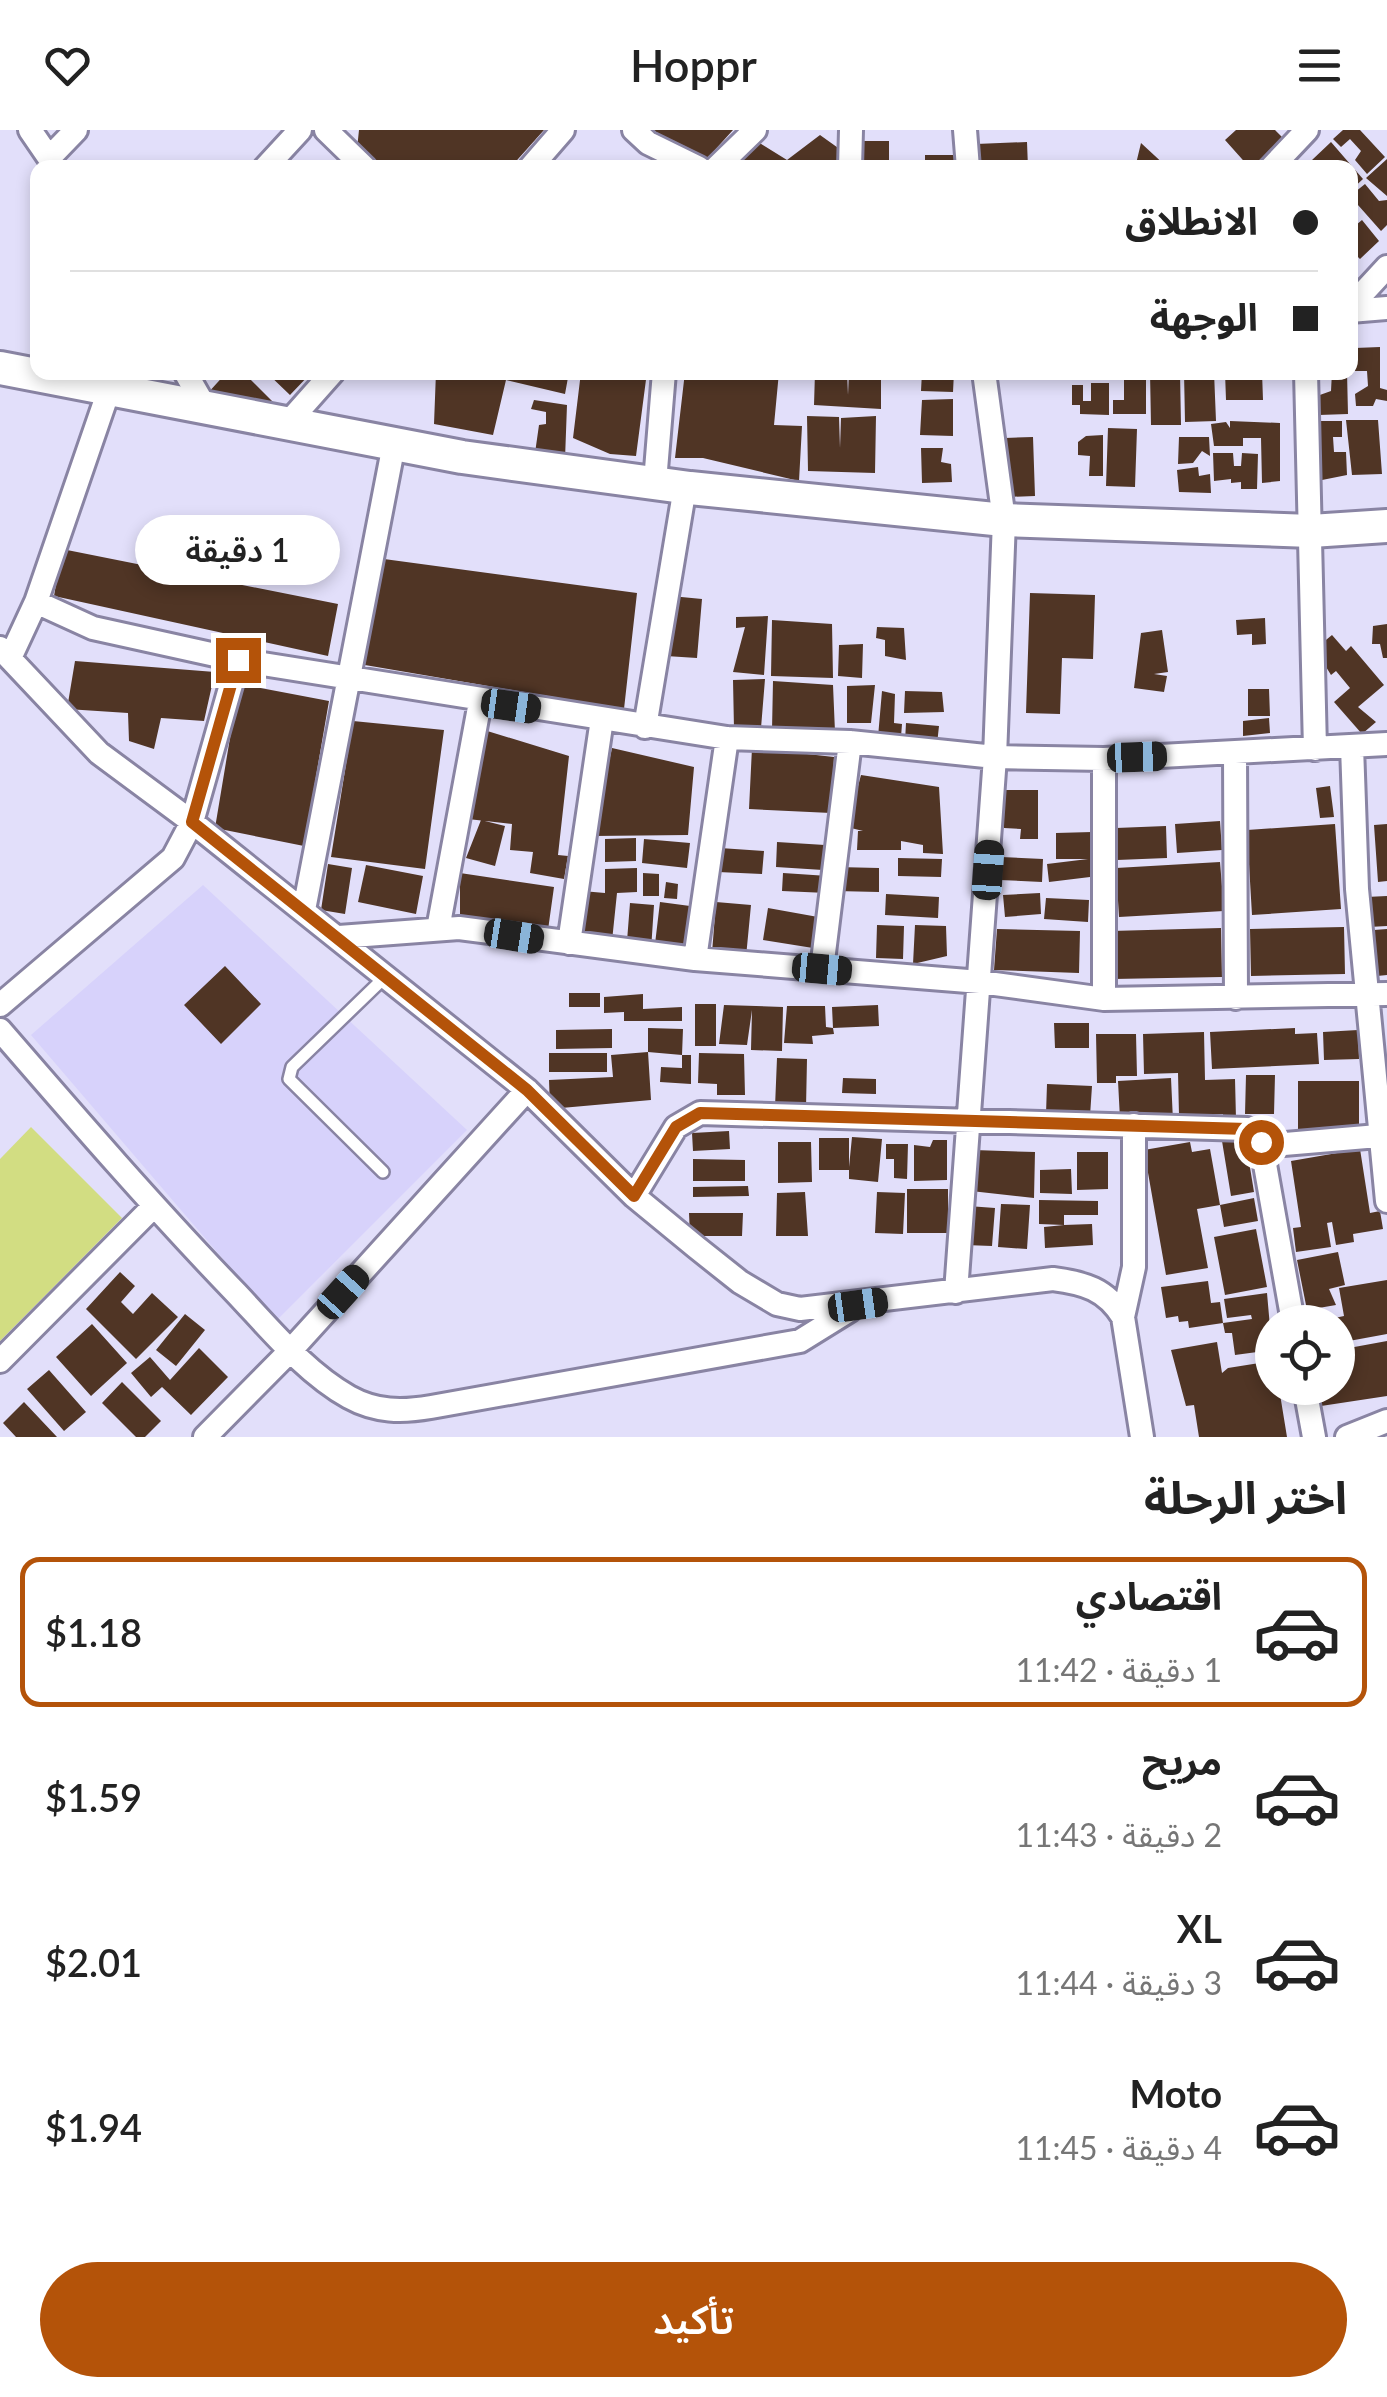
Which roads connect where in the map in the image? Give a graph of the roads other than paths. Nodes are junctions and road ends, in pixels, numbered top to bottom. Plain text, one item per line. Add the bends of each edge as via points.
1 (30, 130) edge
2 (76, 130) edge
3 (300, 130) edge
4 (326, 130) edge
5 (564, 130) edge
6 (634, 130) edge
7 (755, 130) edge
8 (851, 130) edge
9 (965, 130) edge
10 (1307, 130) edge
11 (50, 160) edge
12 (54, 160) edge
13 (273, 160) edge
14 (357, 160) edge
15 (537, 160) edge
16 (683, 160) edge
17 (724, 160) edge
18 (850, 160) edge
19 (967, 160) edge
20 (1279, 160) edge
21 (1387, 267) edge
22 (1358, 300) edge
23 (1387, 308) edge
24 (1358, 309) edge
25 (0, 368) edge
26 (30, 372) edge
27 (82, 380) edge
28 (190, 380) edge
29 (326, 380) edge
30 (664, 380) edge
31 (985, 380) edge
32 (1306, 380) edge
33 (110, 388) junction
34 (204, 405) junction
35 (286, 425) junction
36 (394, 444) junction
37 (670, 485) junction
38 (1004, 520) junction
39 (1387, 526) edge
40 (1311, 531) junction
41 (36, 602) junction
42 (5, 653) edge
43 (238, 660) junction
44 (350, 680) junction
45 (480, 702) junction
46 (602, 720) junction
47 (645, 727) junction
48 (727, 738) junction
49 (850, 742) junction
50 (1387, 744) edge
51 (1352, 746) junction
52 (1315, 749) junction
53 (1234, 754) junction
54 (995, 757) junction
55 (1104, 759) junction
56 (192, 822) junction
57 (304, 910) junction
58 (438, 929) junction
59 (339, 938) junction
60 (569, 943) junction
61 (696, 959) junction
62 (822, 969) junction
63 (384, 978) junction
64 (980, 982) junction
65 (1377, 995) edge
66 (1236, 998) junction
67 (1104, 999) junction
68 (0, 1005) edge
69 (0, 1030) edge
70 (527, 1090) junction
71 (968, 1119) junction
72 (1134, 1125) junction
73 (1378, 1136) junction
74 (1262, 1146) junction
75 (384, 1172) dead end
76 (634, 1196) junction
77 (1387, 1201) edge
78 (153, 1207) junction
79 (956, 1292) junction
80 (858, 1305) junction
81 (1290, 1305) edge
82 (1123, 1317) junction
83 (291, 1350) junction
84 (0, 1360) edge
85 (1308, 1405) edge
86 (1387, 1422) edge
87 (206, 1437) edge
88 (1142, 1437) edge
89 (1314, 1437) edge
90 (1347, 1437) edge

1 - 11 street
2 - 12 street
3 - 13 street
4 - 14 street
5 - 15 street
6 - 16 street
7 - 17 street
8 - 18 street
9 - 19 street
10 - 20 street
21 - 22 street
23 - 24 street
25 - 26 main road
27 - 33 main road
28 - 34 street
29 - 35 street
30 - 37 street
31 - 38 street
32 - 40 street
33 - 34 main road
33 - 41 street
34 - 35 main road
35 - 36 main road
36 - 37 main road
36 - 44 street
37 - 38 main road
37 - 47 street
38 - 40 main road
38 - 54 street
39 - 40 main road
40 - 52 street
41 - 42 street
41 - 43 street via 93,628
42 - 56 street via 99,753
43 - 44 street
43 - 56 street
44 - 45 street
44 - 57 street
45 - 46 street
45 - 58 street
46 - 47 street
46 - 60 street
47 - 48 street
48 - 49 street
48 - 61 street
49 - 54 street
49 - 62 street
50 - 51 street
51 - 52 street
51 - 65 street
52 - 53 street
53 - 55 street
53 - 66 street
54 - 55 street
54 - 64 street
55 - 67 street
56 - 57 street
56 - 68 street via 161,872
57 - 59 street
58 - 59 street
58 - 60 street
59 - 63 street
60 - 61 street
61 - 62 street
62 - 64 street
63 - 70 street
63 - 75 lane via 292,1067 289,1079
64 - 67 street
64 - 71 street
65 - 66 street
65 - 73 street
66 - 67 street
69 - 78 street
70 - 76 street
70 - 83 street
71 - 72 street
71 - 76 street via 700,1113 676,1127
71 - 79 street
72 - 74 street via 1247,1129
72 - 82 street via 1134,1266
73 - 74 street
73 - 77 street
74 - 81 street
76 - 80 street via 777,1304
78 - 83 street
78 - 84 street
79 - 80 street
79 - 82 street via 1076,1282 1104,1293
80 - 83 street via 800,1341 403,1412 347,1396
82 - 88 street
83 - 87 street
85 - 89 street
86 - 90 street

